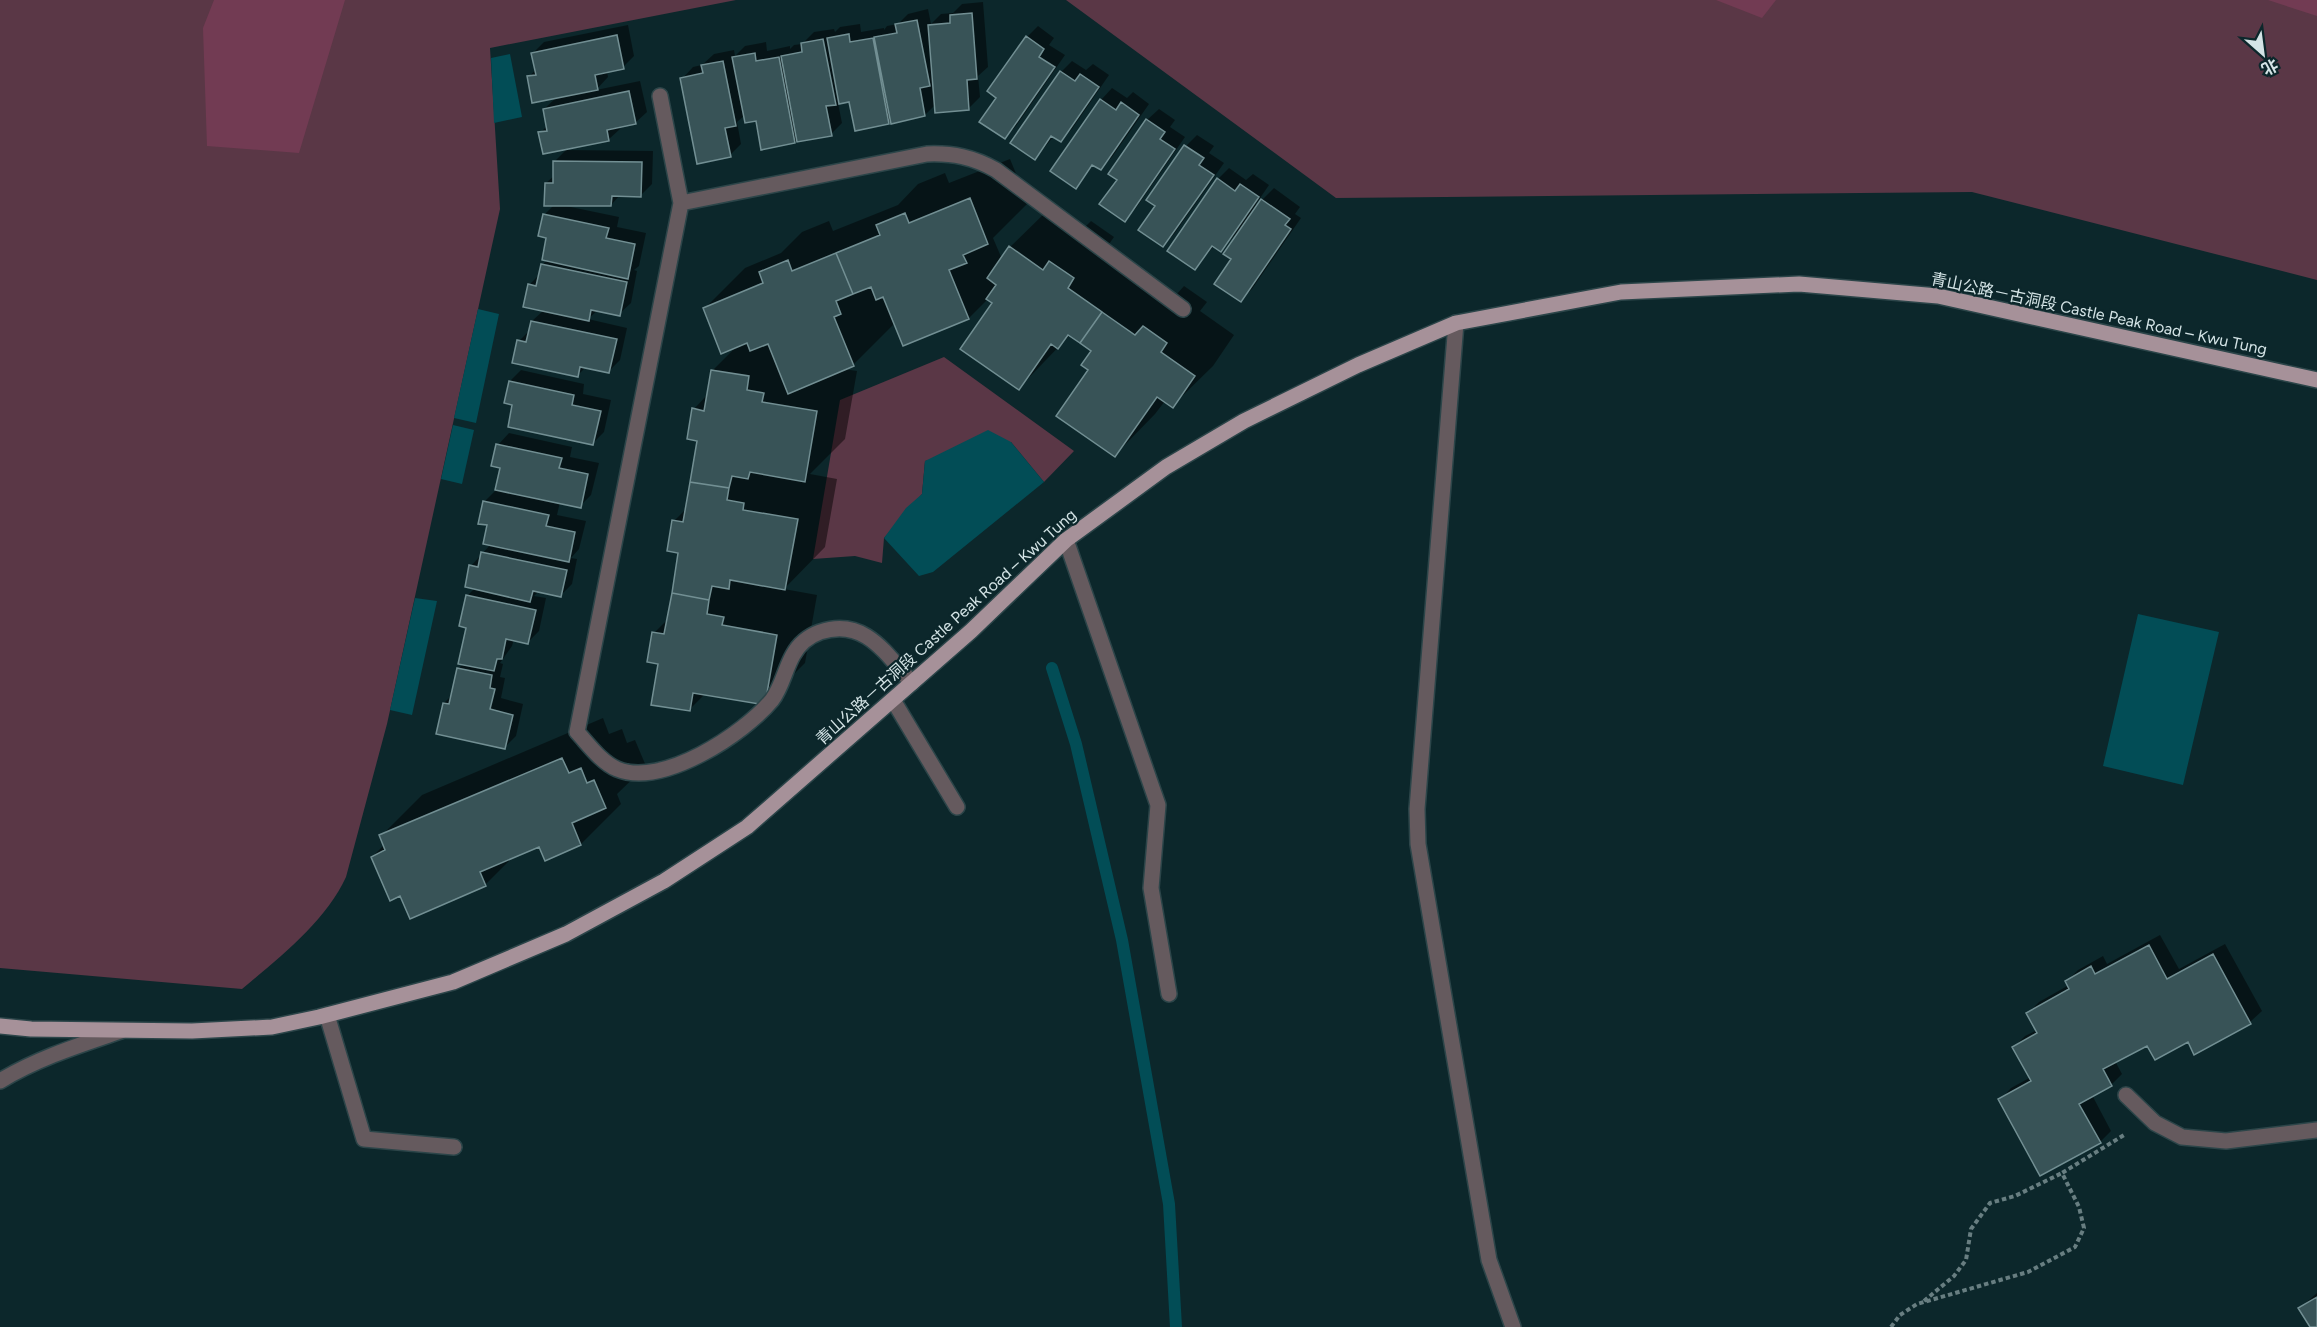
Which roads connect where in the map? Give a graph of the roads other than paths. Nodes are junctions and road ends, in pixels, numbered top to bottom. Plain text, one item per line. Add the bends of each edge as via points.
1 (660, 96) dead end
2 (681, 203) junction
3 (1184, 309) dead end
4 (1456, 323) junction
5 (2317, 380) edge
6 (1066, 540) junction
7 (912, 683) junction
8 (893, 700) junction
9 (957, 807) dead end
10 (1169, 994) dead end
11 (327, 1015) junction
12 (0, 1026) edge
13 (124, 1030) junction
14 (0, 1081) edge
15 (2126, 1095) dead end
16 (2317, 1130) edge
17 (454, 1147) dead end
18 (1513, 1327) edge

1 - 2 lane
2 - 3 lane via 927,154 963,156 996,170
2 - 7 lane via 577,732 615,768 632,774 661,771 704,753 754,718 773,699 793,654 803,642 831,628 863,633
4 - 5 main road, 青山公路－古洞段 Castle Peak Road – Kwu Tung via 1621,292 1799,284 1938,296
4 - 6 main road, 青山公路－古洞段 Castle Peak Road – Kwu Tung via 1358,364 1244,421 1166,467
4 - 18 lane via 1417,809 1418,844 1490,1260
6 - 7 main road, 青山公路－古洞段 Castle Peak Road – Kwu Tung
6 - 10 lane via 1158,805 1151,888
7 - 8 main road, 青山公路－古洞段 Castle Peak Road – Kwu Tung
8 - 9 lane
8 - 11 main road, 青山公路－古洞段 Castle Peak Road – Kwu Tung via 747,826 664,881 566,934 453,982
11 - 13 main road, 青山公路－古洞段 Castle Peak Road – Kwu Tung via 272,1027
11 - 17 lane via 364,1139
12 - 13 main road, 青山公路－古洞段 Castle Peak Road – Kwu Tung
13 - 14 lane via 52,1055
15 - 16 lane via 2155,1123 2182,1137 2226,1141

